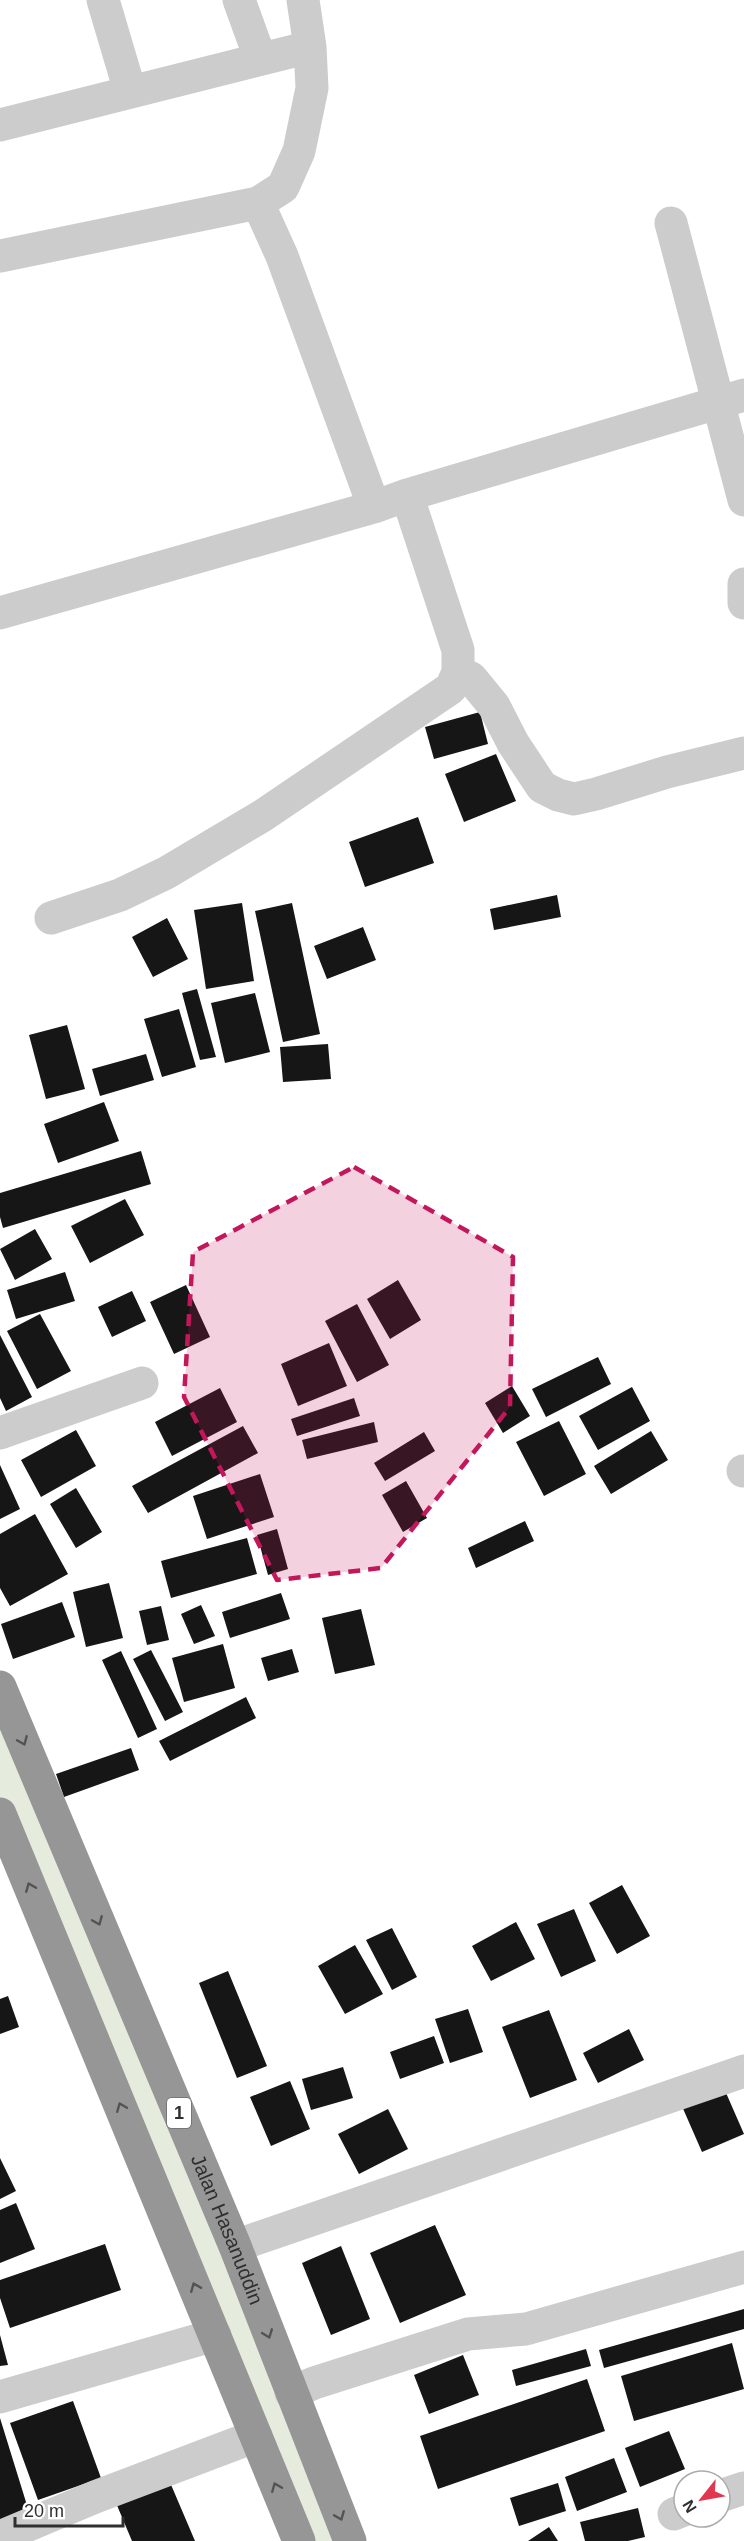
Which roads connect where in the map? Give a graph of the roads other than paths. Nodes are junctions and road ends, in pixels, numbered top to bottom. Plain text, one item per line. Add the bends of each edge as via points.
1 (103, 0) edge
2 (239, 0) edge
3 (303, 0) edge
4 (310, 46) junction
5 (260, 58) junction
6 (130, 91) junction
7 (0, 125) edge
8 (258, 203) junction
9 (671, 223) dead end
10 (0, 256) edge
11 (732, 398) edge
12 (407, 495) junction
13 (744, 500) edge
14 (374, 507) junction
15 (744, 584) edge
16 (744, 603) edge
17 (0, 613) edge
18 (458, 672) junction
19 (744, 753) edge
20 (51, 918) dead end
21 (142, 1383) dead end
22 (0, 1433) edge
23 (0, 1687) edge
24 (0, 1814) edge
25 (744, 2071) edge
26 (235, 2246) junction
27 (744, 2267) edge
28 (215, 2335) junction
29 (291, 2393) junction
30 (0, 2397) edge
31 (256, 2436) junction
32 (0, 2536) edge
33 (299, 2541) edge
34 (350, 2541) edge

1 - 6 street
2 - 5 street
3 - 4 street
4 - 5 street
4 - 8 street via 312,88 299,151 283,187
5 - 6 street
6 - 7 street
8 - 10 street
8 - 14 street via 282,256
9 - 11 street
11 - 12 street
11 - 13 street
12 - 14 street
12 - 18 street via 458,650
14 - 17 street
15 - 16 street
18 - 19 street via 471,678 494,706 542,787 558,795 574,799
18 - 20 street via 451,688 254,820 166,873 120,895
21 - 22 street
23 -> 26 highway, Jalan Hasanuddin / 1
28 -> 24 highway
25 - 26 street
26 -> 29 highway, Jalan Hasanuddin / 1
27 - 29 street via 526,2329 468,2334
28 - 30 street
28 - 31 highway
29 -> 34 highway, Jalan Hasanuddin / 1
31 - 32 street
33 -> 31 highway

